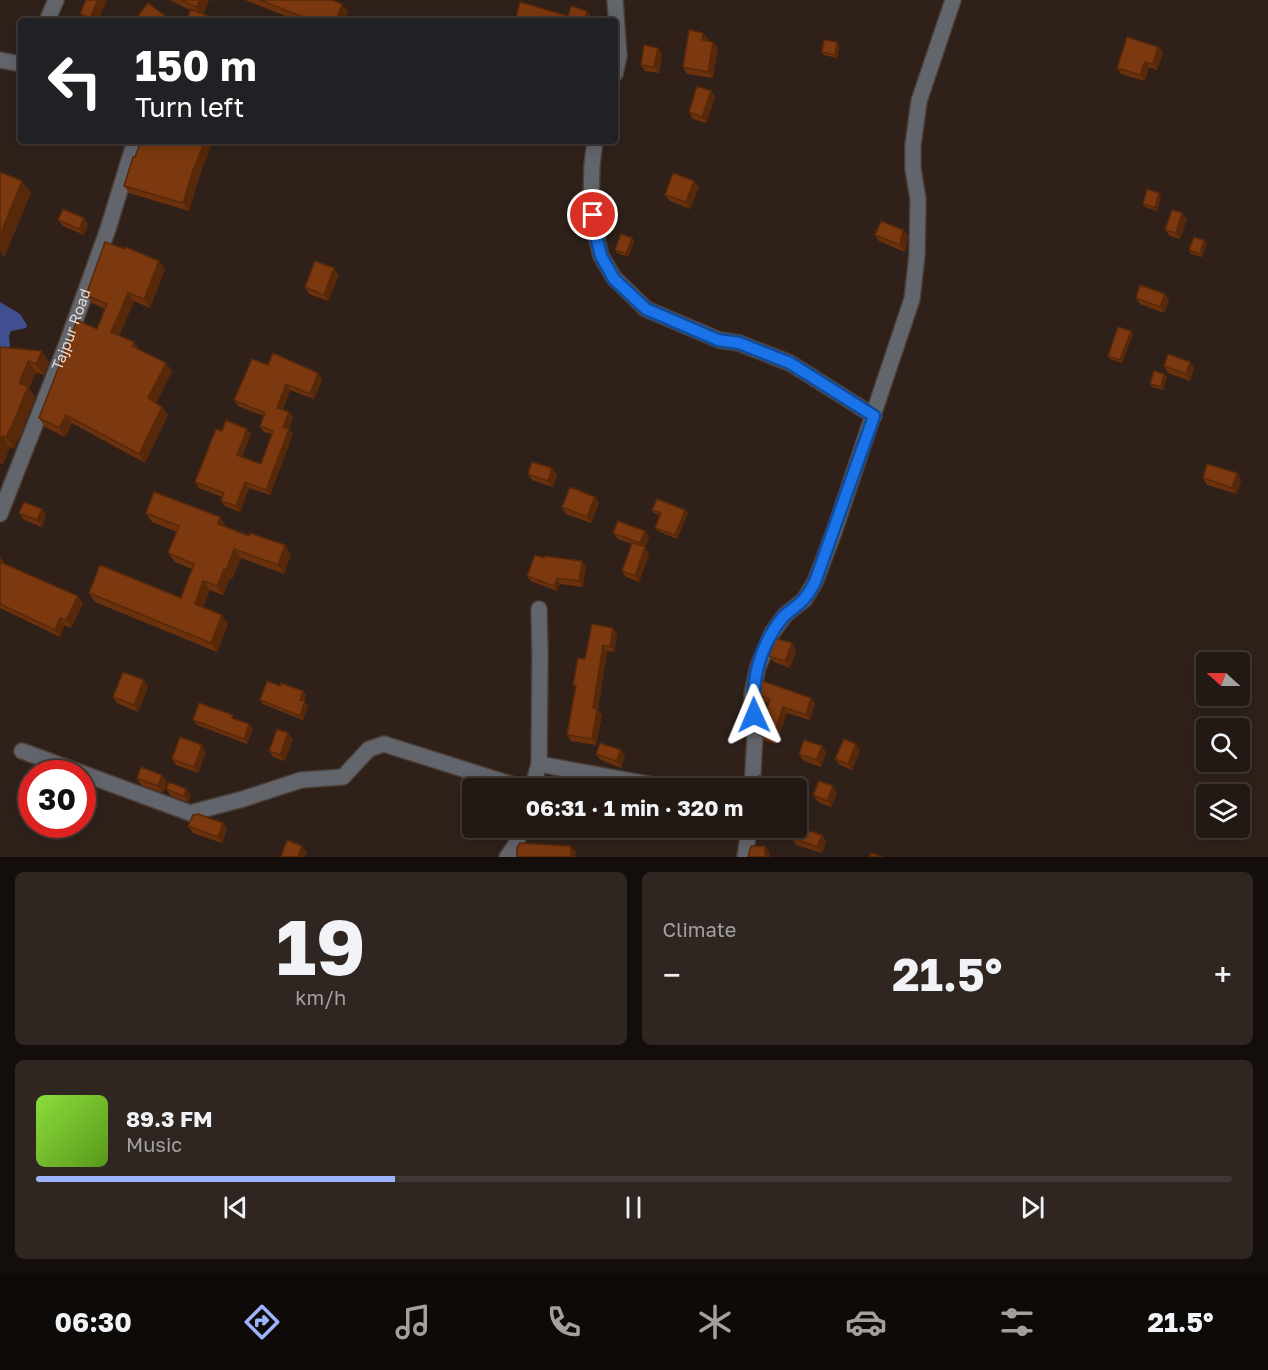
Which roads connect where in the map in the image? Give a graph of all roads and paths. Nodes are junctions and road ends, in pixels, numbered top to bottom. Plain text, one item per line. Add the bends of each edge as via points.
1 (56, 0) edge
2 (615, 0) edge
3 (953, 0) edge
4 (48, 18) edge
5 (616, 18) edge
6 (618, 42) edge
7 (0, 60) edge
8 (618, 60) edge
9 (18, 63) edge
10 (134, 144) edge
11 (596, 144) edge
12 (874, 416) junction
13 (0, 514) edge
14 (539, 609) dead end
15 (22, 751) dead end
16 (539, 764) junction
17 (491, 778) edge
18 (535, 778) edge
19 (615, 778) edge
20 (753, 778) edge
21 (518, 838) edge
22 (748, 838) edge
23 (507, 857) edge
24 (745, 857) edge

1 - 4 street
2 - 5 street
3 - 12 street via 918,101 913,145 918,199 915,281
6 - 8 street
7 - 9 street
10 - 13 street, Tajpur Road via 64,353
11 - 12 street via 591,200 595,232 601,256 614,279 646,309 718,340 739,343 790,363
12 - 20 street via 815,582 804,600 785,615 772,633 758,667 752,694
14 - 16 street
15 - 17 street via 190,813 301,780 343,777 369,749 384,744
16 - 18 street
16 - 19 street
21 - 23 street
22 - 24 street

